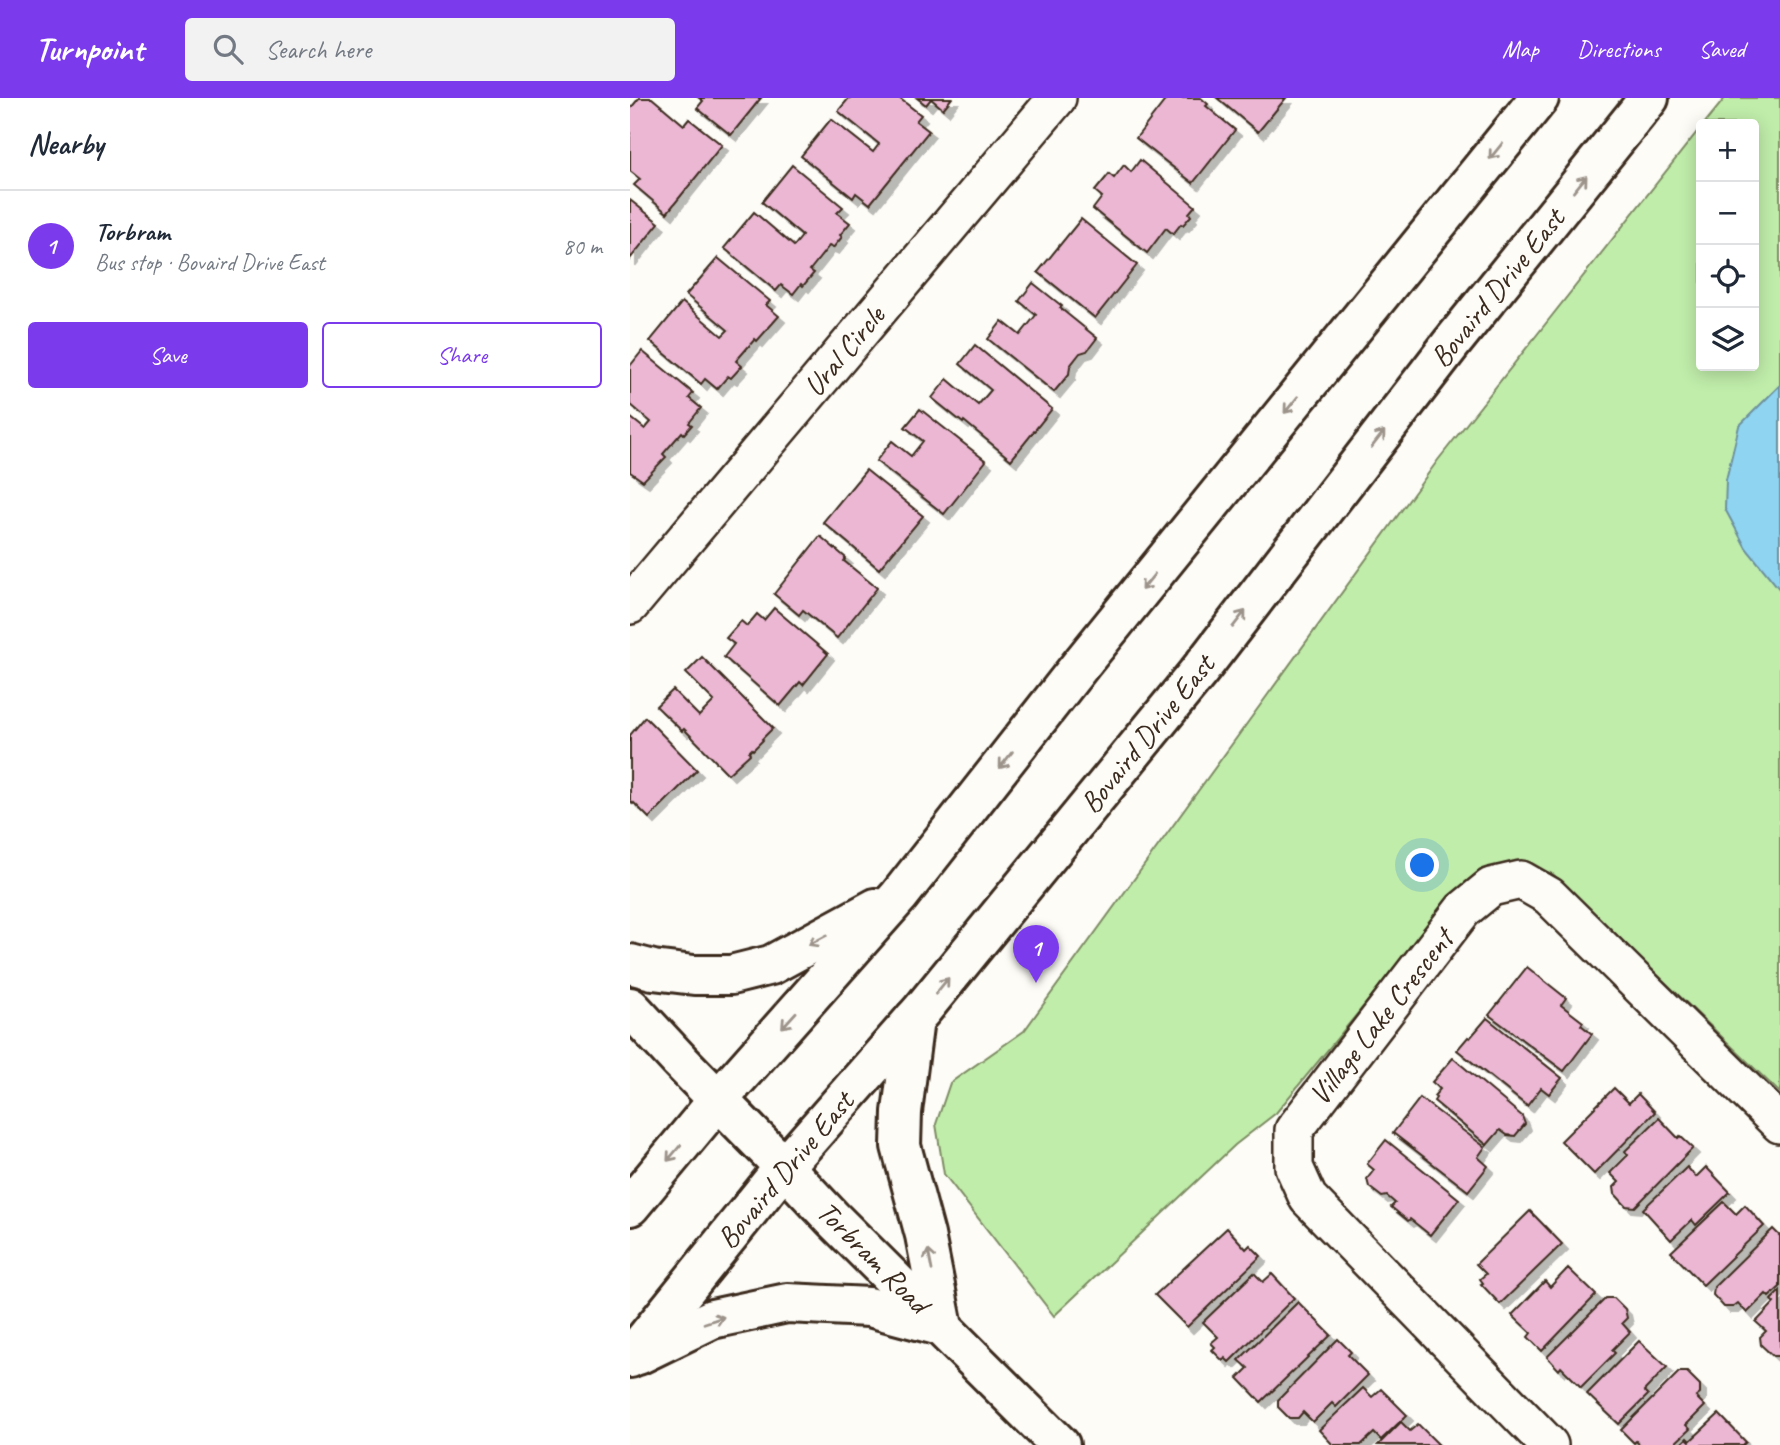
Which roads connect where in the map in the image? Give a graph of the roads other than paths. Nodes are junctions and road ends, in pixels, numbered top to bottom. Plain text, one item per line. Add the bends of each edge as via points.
1 (1057, 98) edge
2 (1539, 98) edge
3 (1649, 98) edge
4 (630, 605) edge
5 (899, 896) junction
6 (630, 964) edge
7 (630, 1007) edge
8 (914, 1019) junction
9 (718, 1100) junction
10 (1780, 1124) edge
11 (784, 1167) junction
12 (630, 1206) edge
13 (943, 1327) junction
14 (630, 1359) edge
15 (1060, 1445) edge
16 (1549, 1445) edge

1 - 4 street, Ural Circle
2 -> 5 main road
8 -> 3 main road, Bovaird Drive East via 1199,670 1451,344
5 -> 6 main road via 771,965 731,975 694,975
5 -> 9 main road
7 - 9 main road, Torbram Road
8 - 11 main road, Bovaird Drive East
13 -> 8 main road via 901,1146
9 - 11 main road, Torbram Road
9 -> 12 main road
10 - 16 street, Village Lake Crescent via 1549,896 1521,880 1491,887 1463,909 1294,1130 1294,1167 1308,1198
11 - 13 main road, Torbram Road
11 - 14 main road, Bovaird Drive East
14 -> 13 main road via 712,1320 787,1303 869,1307
13 - 15 main road, Torbram Road

